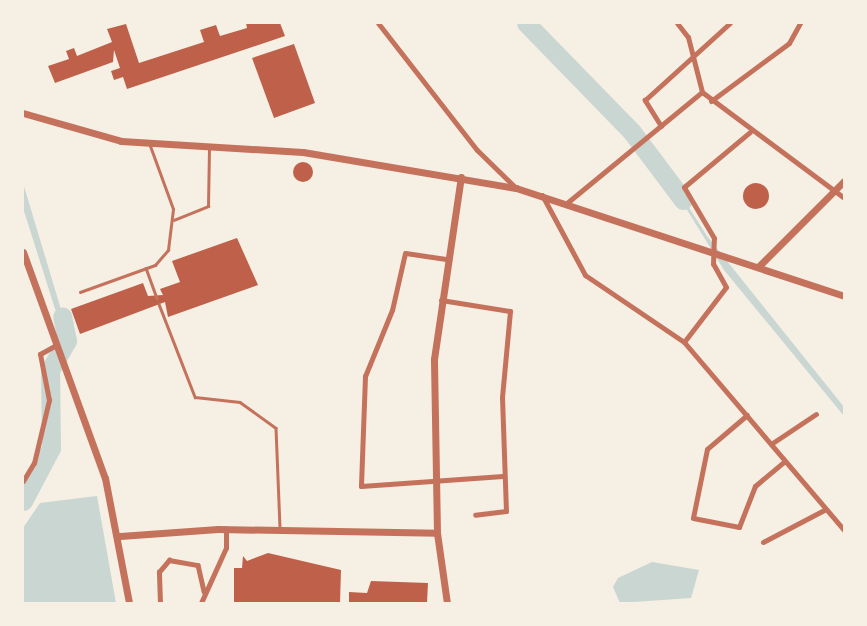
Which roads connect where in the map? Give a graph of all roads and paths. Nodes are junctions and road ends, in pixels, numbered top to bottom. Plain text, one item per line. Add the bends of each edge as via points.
1 (378, 23) edge
2 (677, 23) edge
3 (730, 23) edge
4 (800, 23) edge
5 (694, 56) junction
6 (702, 93) junction
7 (711, 101) junction
8 (23, 113) edge
9 (661, 126) junction
10 (750, 132) junction
11 (149, 142) junction
12 (209, 146) junction
13 (461, 177) junction
14 (844, 181) edge
15 (516, 188) junction
16 (835, 192) junction
17 (542, 195) junction
18 (844, 198) edge
19 (568, 202) junction
20 (174, 220) junction
21 (710, 251) junction
22 (23, 252) edge
23 (446, 259) junction
24 (759, 266) junction
25 (146, 268) junction
26 (80, 292) dead end
27 (844, 296) edge
28 (157, 298) dead end
29 (441, 300) junction
30 (159, 304) dead end
31 (684, 342) junction
32 (56, 345) junction
33 (816, 414) dead end
34 (747, 415) junction
35 (771, 444) junction
36 (784, 462) junction
37 (503, 476) junction
38 (23, 481) edge
39 (433, 482) junction
40 (824, 510) junction
41 (475, 515) dead end
42 (226, 529) junction
43 (280, 529) junction
44 (844, 530) edge
45 (437, 533) junction
46 (120, 536) junction
47 (763, 542) dead end
48 (204, 591) junction
49 (129, 603) edge
50 (160, 603) edge
51 (201, 603) edge
52 (447, 603) edge

1 - 15 street via 477,150
2 - 5 street
3 - 5 street
4 - 7 street via 789,43
5 - 6 street
5 - 9 street via 645,100
6 - 7 street
6 - 9 street
7 - 10 street
8 - 11 street via 68,129
9 - 19 street
10 - 16 street via 788,150
10 - 21 street via 684,187 714,238
11 - 12 street
11 - 20 lane
12 - 13 street via 303,152
12 - 20 lane via 208,206
13 - 15 street
13 - 23 street
14 - 16 street
15 - 17 street
16 - 18 street
16 - 24 street
17 - 19 street
17 - 31 street via 585,275
19 - 21 street
20 - 25 lane via 163,260
21 - 24 street
21 - 31 street via 726,287
22 - 32 street
23 - 29 street
23 - 39 street via 405,253 393,310 365,376 361,486
24 - 27 street
25 - 26 lane
25 - 28 lane
29 - 37 street via 510,311
29 - 39 street
30 - 43 lane via 195,397 240,402 276,428
31 - 34 street
32 - 38 street via 40,354 49,400 34,463
32 - 46 street
33 - 35 street
34 - 35 street
34 - 36 street via 707,449 693,518 739,527 755,486
35 - 36 street
36 - 40 street
37 - 39 street
37 - 41 street via 506,511
39 - 45 street
40 - 44 street
40 - 47 street
42 - 43 street
42 - 46 street
42 - 48 street via 222,558
43 - 45 street
45 - 52 street
46 - 49 street
48 - 50 street via 198,565 176,558 159,572
48 - 51 street

